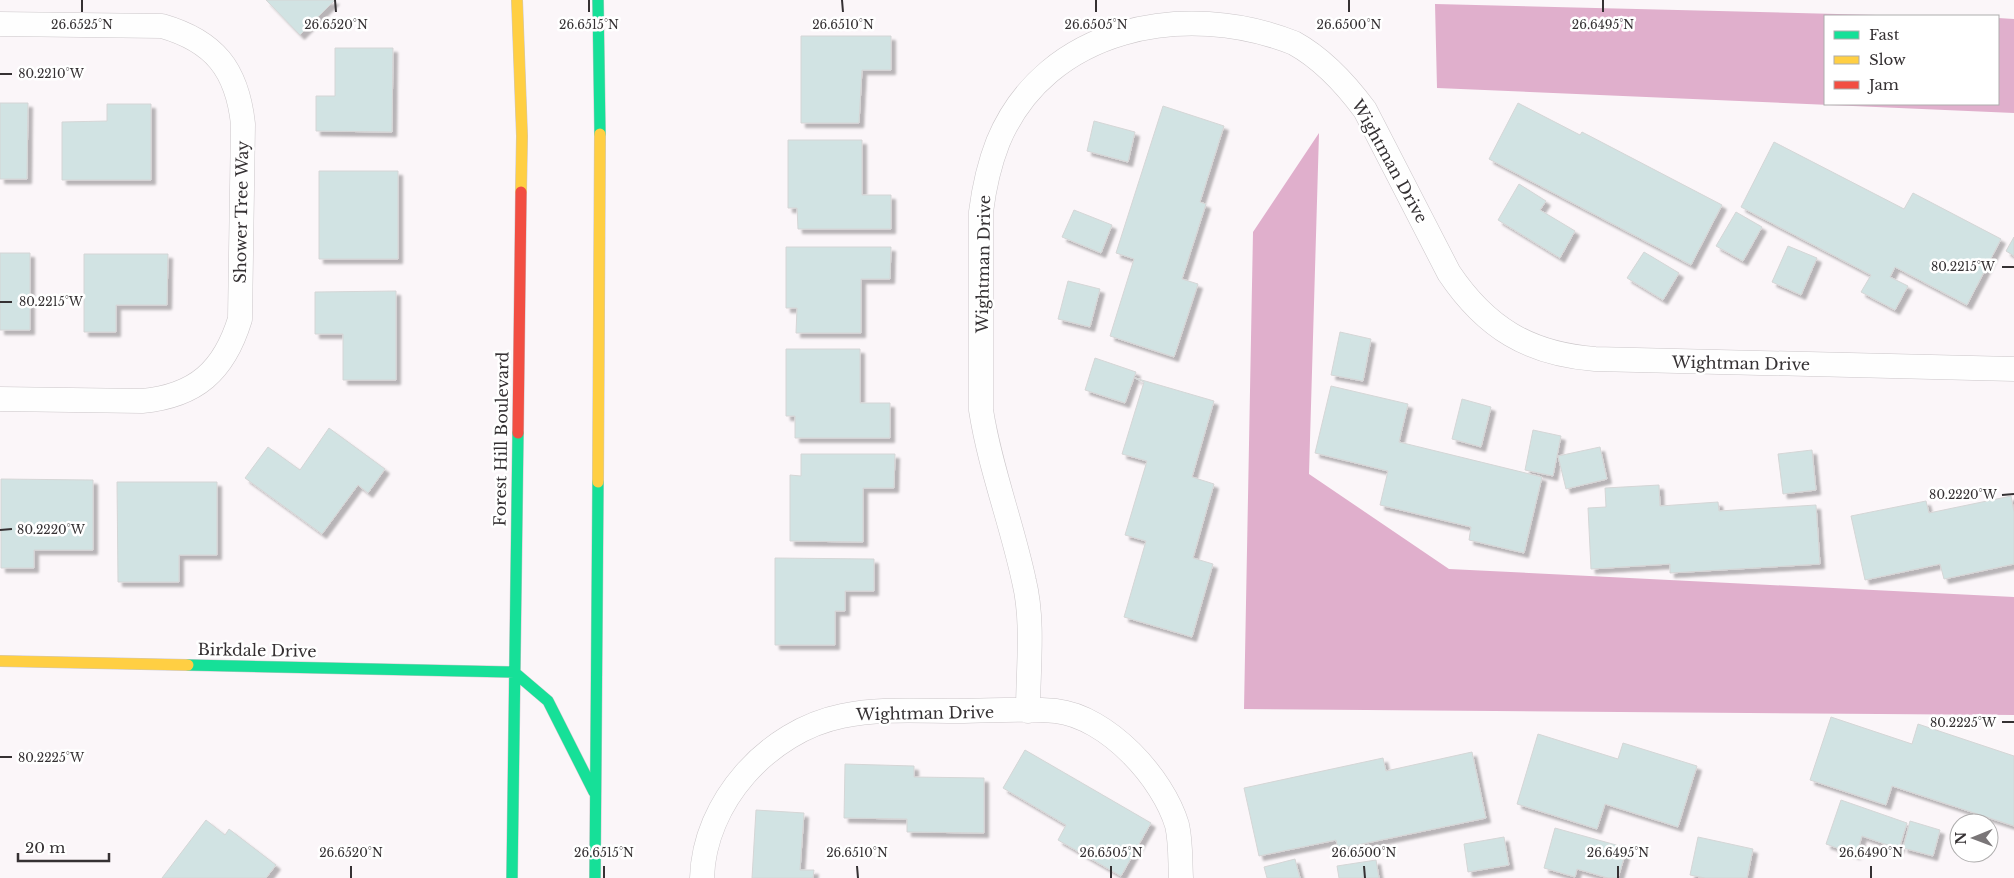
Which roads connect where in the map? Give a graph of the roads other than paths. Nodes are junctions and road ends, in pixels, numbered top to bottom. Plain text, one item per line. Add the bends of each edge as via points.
1 (517, 0) edge
2 (598, 0) edge
3 (0, 24) edge
4 (2014, 369) edge
5 (0, 399) edge
6 (0, 661) edge
7 (514, 672) junction
8 (1028, 711) junction
9 (596, 796) junction
10 (512, 878) edge
11 (595, 878) edge
12 (702, 878) edge
13 (1181, 878) edge

1 - 7 main road, Forest Hill Boulevard via 522,136
2 - 9 main road
3 - 5 street, Shower Tree Way via 162,26 183,32 203,44 225,66 240,100 243,124 240,319 233,342 222,361 187,391 165,399
4 - 8 street, Wightman Drive via 1595,359 1571,357 1529,345 1492,322 1461,291 1365,110 1339,78 1315,57 1274,33 1213,17 1165,17 1118,29 1075,50 1050,70 1022,100 998,142 984,188 981,212 981,410 985,436 1025,582
6 - 7 main road, Birkdale Drive
7 - 9 main road via 548,701
7 - 10 main road, Forest Hill Boulevard
8 - 12 street, Wightman Drive via 862,712 840,716 797,733 759,759 730,794 718,814 702,857
8 - 13 street, Wightman Drive via 1058,711 1078,718 1098,727 1133,753 1160,787 1170,807 1177,827
9 - 11 main road

